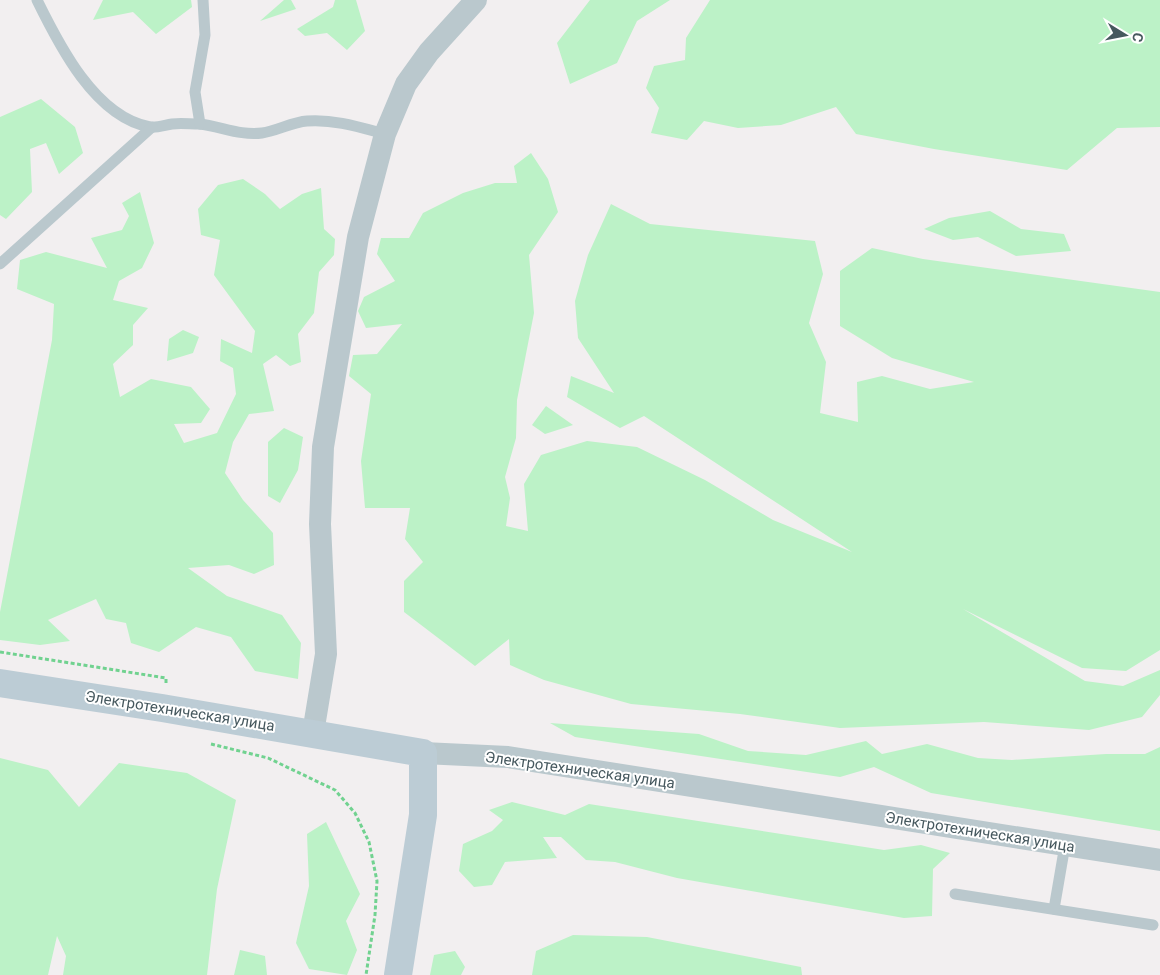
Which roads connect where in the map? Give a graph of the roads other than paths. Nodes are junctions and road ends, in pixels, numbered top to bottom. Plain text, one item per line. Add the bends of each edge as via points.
1 (37, 0) edge
2 (202, 0) edge
3 (476, 0) edge
4 (200, 124) junction
5 (152, 127) junction
6 (385, 134) junction
7 (0, 264) edge
8 (0, 683) edge
9 (313, 733) junction
10 (423, 753) junction
11 (1065, 845) junction
12 (1160, 860) edge
13 (955, 894) dead end
14 (1054, 909) junction
15 (1153, 924) dead end
16 (398, 975) edge

1 - 5 lane via 60,48 78,72 123,117
2 - 4 lane via 205,35 195,92
3 - 6 street via 406,84
4 - 5 lane via 174,123
4 - 6 lane via 239,133 262,133 306,121 344,123
5 - 7 lane
6 - 9 street via 358,237 323,447 320,524 326,654
8 - 9 main road, Электротехническая улица
9 - 10 main road, Электротехническая улица
10 - 11 street, Электротехническая улица via 508,757
10 - 16 main road via 423,815
11 - 12 street, Электротехническая улица
11 - 14 lane
13 - 14 lane
14 - 15 lane

